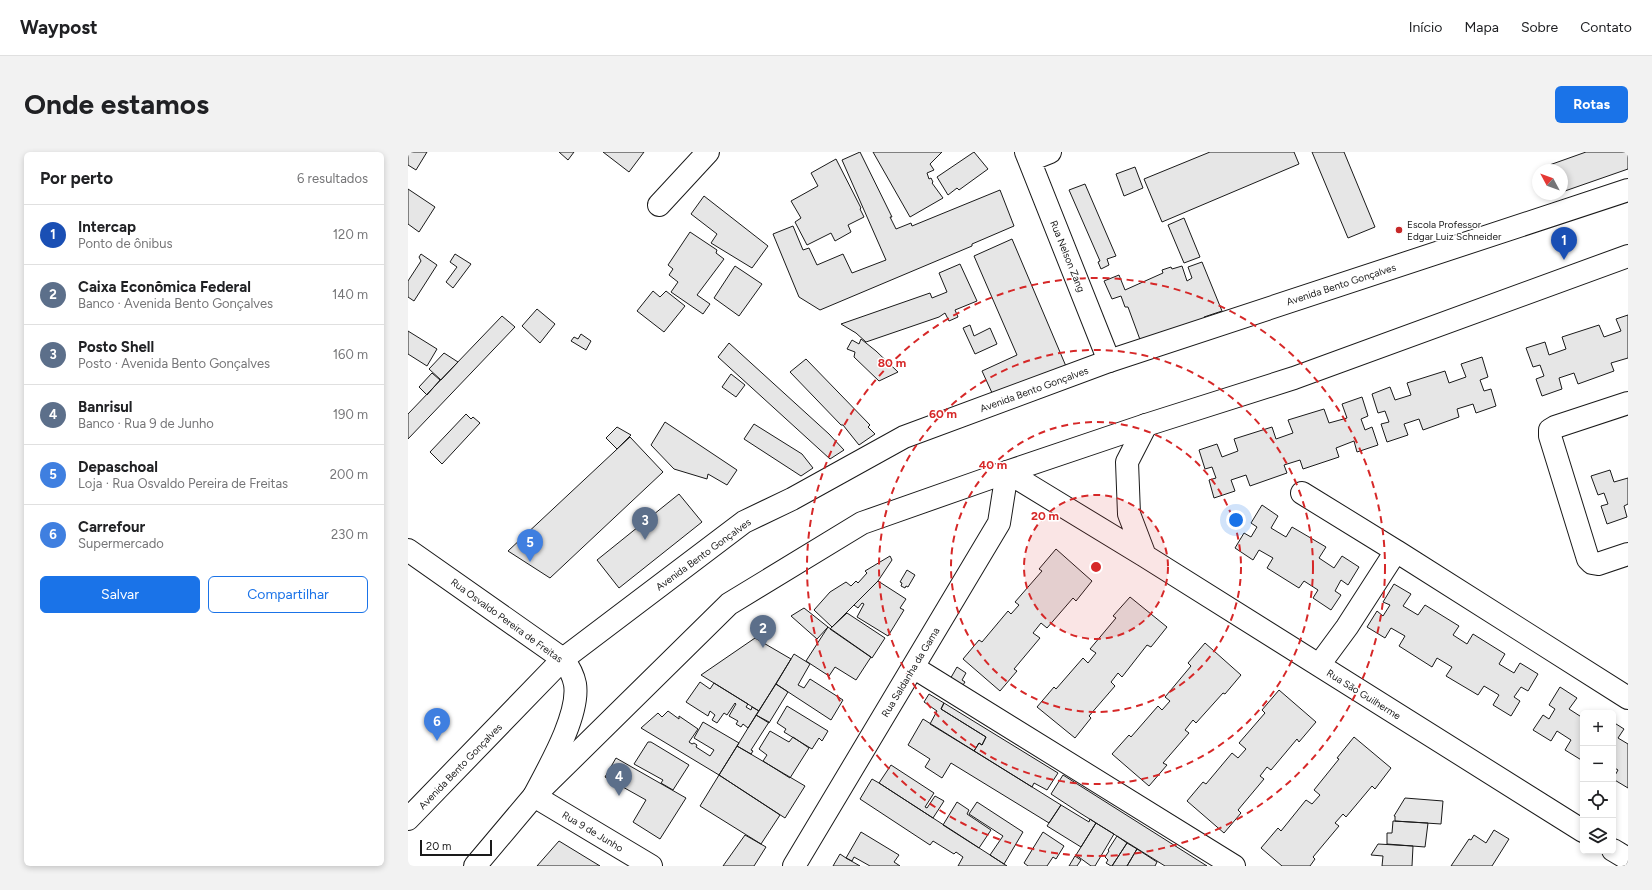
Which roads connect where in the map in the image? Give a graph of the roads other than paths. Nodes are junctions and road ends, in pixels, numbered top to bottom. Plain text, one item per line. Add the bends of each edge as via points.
1 (708, 152) edge
2 (1050, 152) edge
3 (1026, 155) edge
4 (1628, 190) edge
5 (659, 205) dead end
6 (1628, 256) edge
7 (1109, 361) junction
8 (1628, 403) edge
9 (1146, 425) junction
10 (1006, 472) junction
11 (1302, 493) dead end
12 (408, 550) edge
13 (1396, 551) junction
14 (1628, 554) edge
15 (1145, 556) junction
16 (564, 659) junction
17 (1319, 665) junction
18 (913, 667) junction
19 (1628, 698) edge
20 (534, 796) junction
21 (408, 819) edge
22 (1580, 829) edge
23 (1616, 852) edge
24 (1628, 860) edge
25 (475, 866) edge
26 (651, 866) edge
27 (794, 866) edge
28 (1234, 866) edge

1 - 5 street
2 - 3 street
3 - 7 street, Rua Nelson Zang
4 - 7 street, Avenida Bento Gonçalves
6 - 9 street via 1294,378
7 - 16 street, Avenida Bento Gonçalves via 904,437 792,499 744,522
8 - 14 street via 1550,430 1588,559 1598,564
9 - 10 street
9 - 15 street via 1127,462 1129,514
10 - 15 street, Rua São Guilherme
10 - 18 street, Rua Saldanha da Gama via 999,523
10 - 20 street via 862,523 729,604
11 - 13 street
12 - 16 street, Rua Osvaldo Pereira de Freitas
13 - 17 street
13 - 19 street
15 - 17 street, Rua São Guilherme
16 - 20 street, Rua Osvaldo Pereira de Freitas via 575,685 573,710 558,749
16 - 21 street, Avenida Bento Gonçalves
17 - 22 street, Rua São Guilherme
18 - 27 street, Rua Saldanha da Gama
18 - 28 street
20 - 25 street
20 - 26 street, Rua 9 de Junho
23 - 24 street

